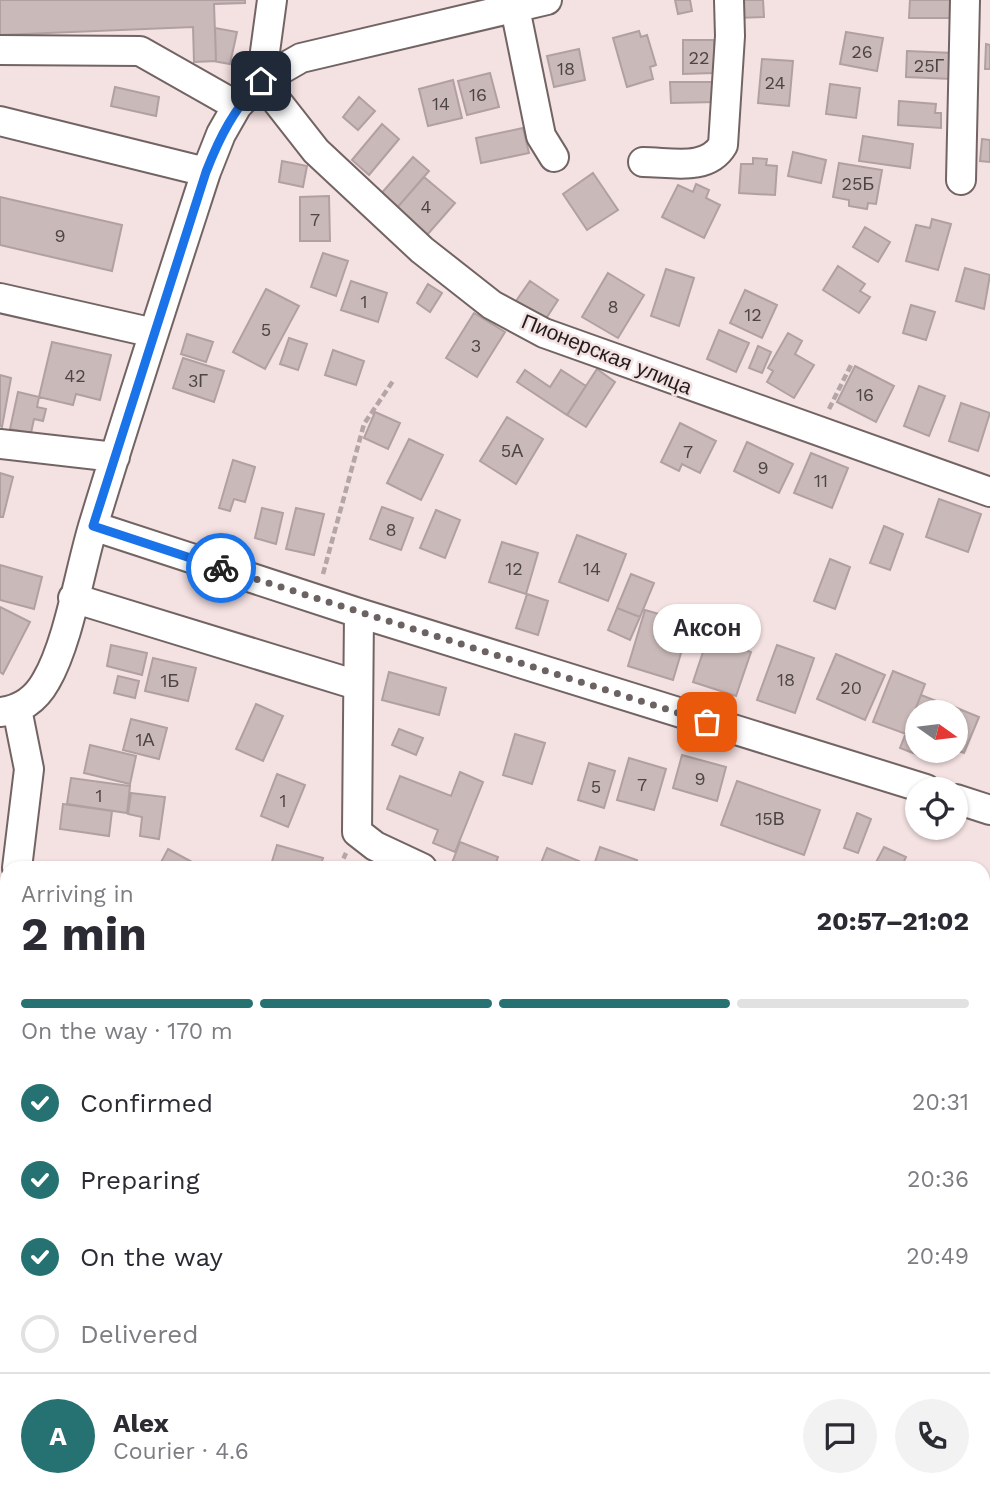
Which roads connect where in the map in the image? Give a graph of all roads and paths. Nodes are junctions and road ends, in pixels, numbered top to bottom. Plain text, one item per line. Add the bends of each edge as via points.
1 (272, 0) edge
2 (547, 0) edge
3 (729, 0) edge
4 (965, 0) edge
5 (515, 8) junction
6 (0, 50) edge
7 (261, 81) junction
8 (237, 106) junction
9 (0, 121) edge
10 (554, 157) dead end
11 (643, 162) dead end
12 (206, 172) junction
13 (961, 180) dead end
14 (0, 299) edge
15 (154, 333) junction
16 (852, 363) dead end
17 (393, 381) dead end
18 (818, 432) junction
19 (0, 444) edge
20 (114, 457) junction
21 (990, 492) edge
22 (93, 526) junction
23 (73, 598) junction
24 (317, 599) junction
25 (359, 613) junction
26 (358, 685) junction
27 (9, 710) edge
28 (905, 782) edge
29 (968, 803) edge
30 (990, 810) edge
31 (12, 861) edge
32 (407, 861) edge

1 - 7 street
2 - 5 street
3 - 11 street via 723,145 715,158 703,163
4 - 13 street
5 - 7 street via 301,58
5 - 10 street via 541,136
6 - 8 street via 140,51
7 - 8 street
7 - 18 street, Пионерская улица via 316,150 422,250 492,305 544,333
8 - 12 street
9 - 12 street
12 - 15 street
14 - 15 street
15 - 20 street
16 - 18 path
17 - 24 path via 364,424
18 - 21 street, Пионерская улица
19 - 20 street
20 - 22 street
22 - 23 street
22 - 24 street
23 - 26 street
23 - 27 street via 47,680 33,700
24 - 25 street
25 - 26 street
25 - 28 street
26 - 32 street via 356,832
27 - 31 street via 29,769
29 - 30 street

